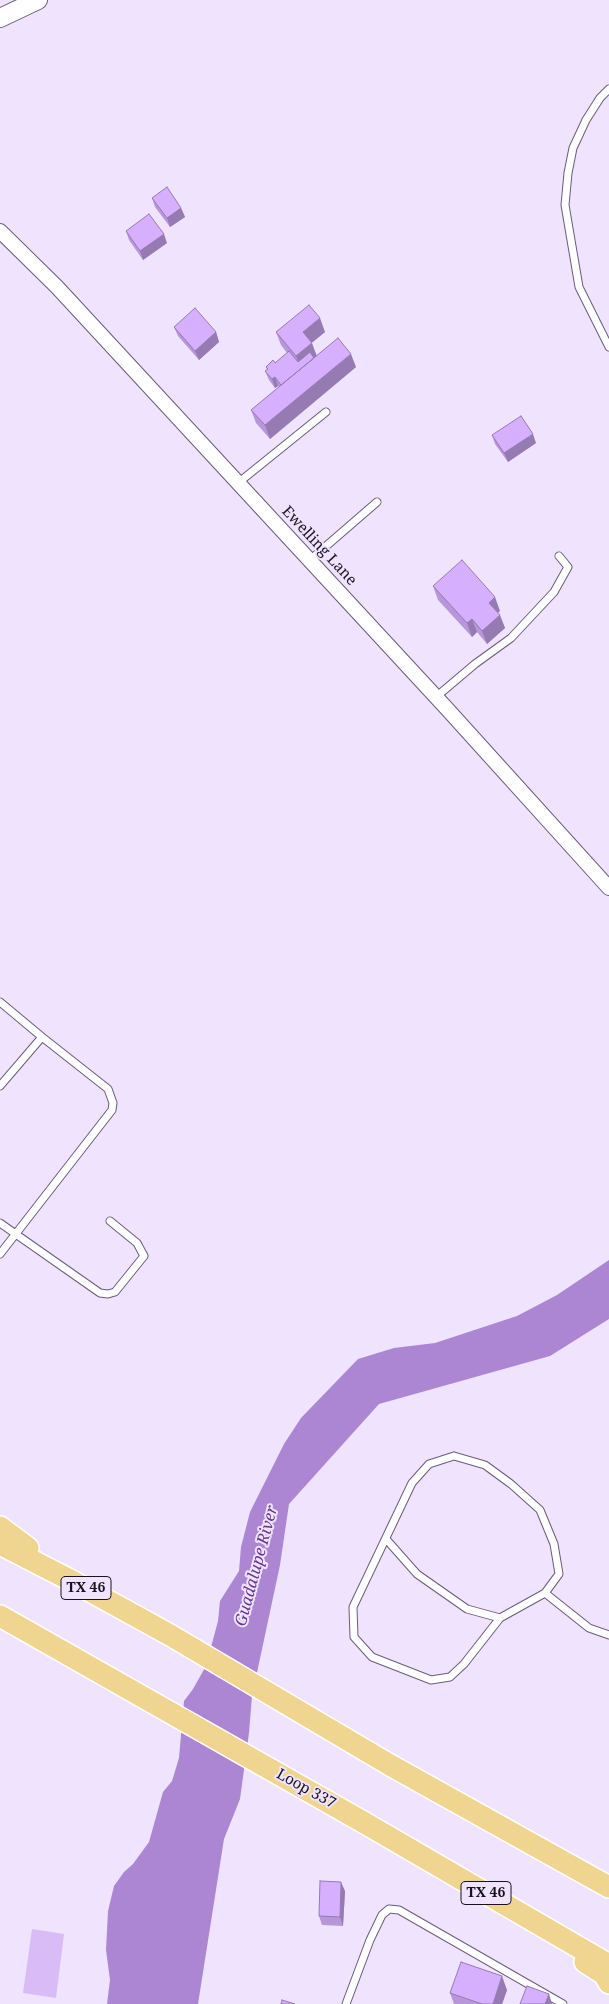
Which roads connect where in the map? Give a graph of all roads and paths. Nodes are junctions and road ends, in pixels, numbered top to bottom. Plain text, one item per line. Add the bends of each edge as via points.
1 (38, 0) edge
2 (0, 18) edge
3 (609, 89) edge
4 (0, 231) edge
5 (609, 347) edge
6 (326, 412) dead end
7 (238, 483) junction
8 (377, 502) dead end
9 (559, 556) dead end
10 (310, 560) junction
11 (436, 697) junction
12 (609, 888) edge
13 (0, 1002) edge
14 (42, 1037) junction
15 (0, 1086) edge
16 (110, 1221) dead end
17 (0, 1223) edge
18 (15, 1233) junction
19 (0, 1254) edge
20 (0, 1526) edge
21 (386, 1539) junction
22 (0, 1544) edge
23 (70, 1580) junction
24 (545, 1593) junction
25 (0, 1616) edge
26 (500, 1618) junction
27 (609, 1634) edge
28 (609, 1887) edge
29 (480, 1890) junction
30 (609, 1965) edge
31 (609, 1983) edge
32 (346, 2004) edge
33 (563, 2004) edge

1 - 2 street
3 - 5 lane via 586,120 574,148 565,205 579,287
4 - 7 street, Ewelling Lane via 57,287
6 - 7 lane
7 - 10 street, Ewelling Lane
8 - 10 lane
9 - 11 lane via 568,567 554,592 511,638
10 - 11 street, Ewelling Lane
11 - 12 street, Ewelling Lane
13 - 14 lane
14 - 15 lane
14 - 18 lane via 108,1088 113,1104 112,1110
16 - 18 lane via 137,1244 144,1256 115,1292 108,1294 100,1293
17 - 18 lane
18 - 19 lane
20 - 23 main road
21 - 24 lane via 412,1483 429,1464 454,1456 485,1465 540,1510 554,1544 559,1574
21 - 26 lane via 417,1574 467,1609
21 - 26 lane via 353,1607 354,1637 372,1657 431,1680 450,1677
22 - 23 main road, TX 46
23 - 28 main road, TX 46
24 - 26 lane
24 - 27 lane via 589,1628
25 - 29 main road, Loop 337 / TX 46
29 - 30 main road, Loop 337 / TX 46
29 - 31 main road via 488,1907 597,1968
32 - 33 lane via 373,1933 382,1915 390,1909 399,1910

